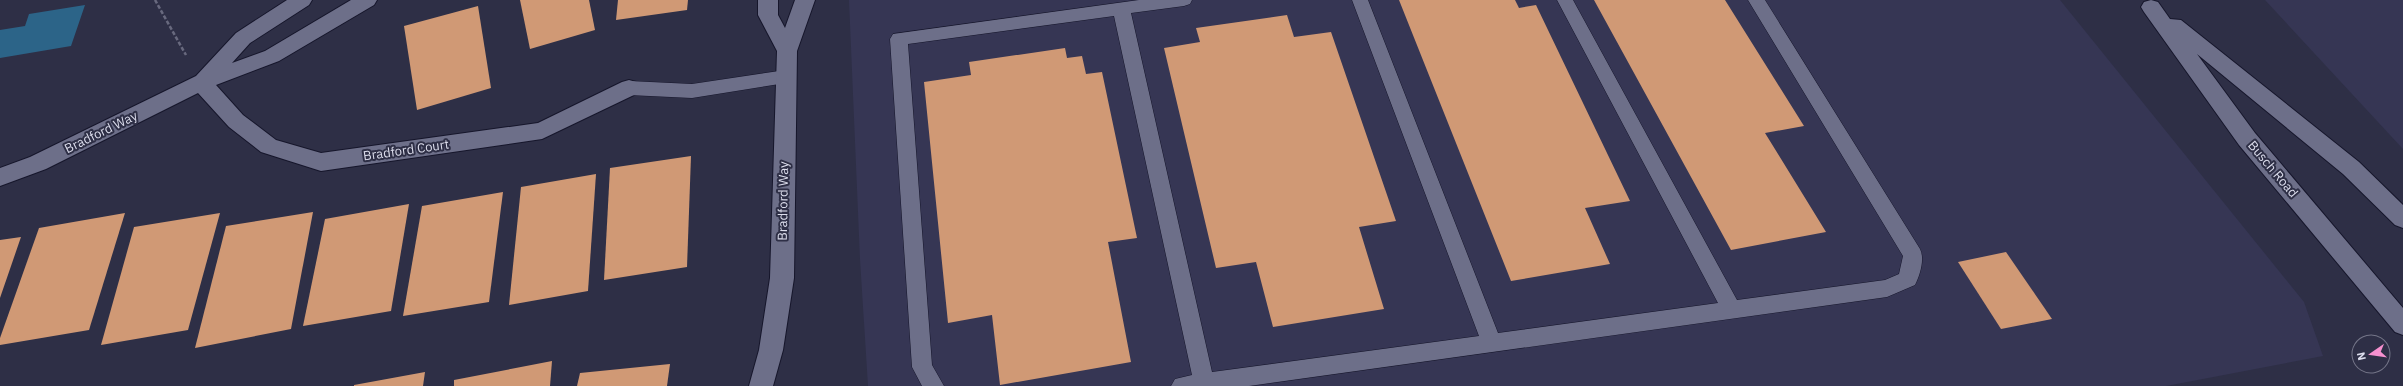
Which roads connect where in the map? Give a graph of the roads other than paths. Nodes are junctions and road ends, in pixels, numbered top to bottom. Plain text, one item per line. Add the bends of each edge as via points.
1 (302, 0) edge
2 (367, 0) edge
3 (768, 0) edge
4 (805, 0) edge
5 (1184, 0) edge
6 (1360, 0) edge
7 (1565, 0) edge
8 (1756, 0) edge
9 (2148, 4) edge
10 (1091, 6) edge
11 (1121, 9) junction
12 (787, 51) junction
13 (786, 77) junction
14 (201, 82) junction
15 (629, 88) joint
16 (0, 177) edge
17 (2403, 219) edge
18 (1732, 310) junction
19 (2403, 325) edge
20 (1492, 343) junction
21 (771, 350) junction
22 (1204, 383) junction
23 (761, 386) edge
24 (772, 386) edge
25 (933, 386) edge
26 (1182, 386) edge

1 - 14 street, Bradford Way via 243,38
2 - 14 street, Bradford Way via 272,56
3 - 12 street via 768,15
4 - 12 street, Bradford Way
5 - 11 lane
6 - 20 lane
7 - 18 lane
8 - 18 lane via 1914,255 1908,279 1887,288
9 - 17 street, Busch Road via 2351,168
9 - 19 street, Busch Road via 2247,139
10 - 11 lane
10 - 25 lane via 899,38 922,366
11 - 22 lane
12 - 13 street, Bradford Way
13 - 15 lane via 692,91
13 - 21 street, Bradford Way via 782,278
14 - 15 street, Bradford Court via 236,121 268,146 321,162 542,131
14 - 16 street, Bradford Way via 38,163
18 - 20 lane
20 - 22 lane
21 - 23 street, Bradford Way
21 - 24 street, Bradford Way
22 - 26 lane

